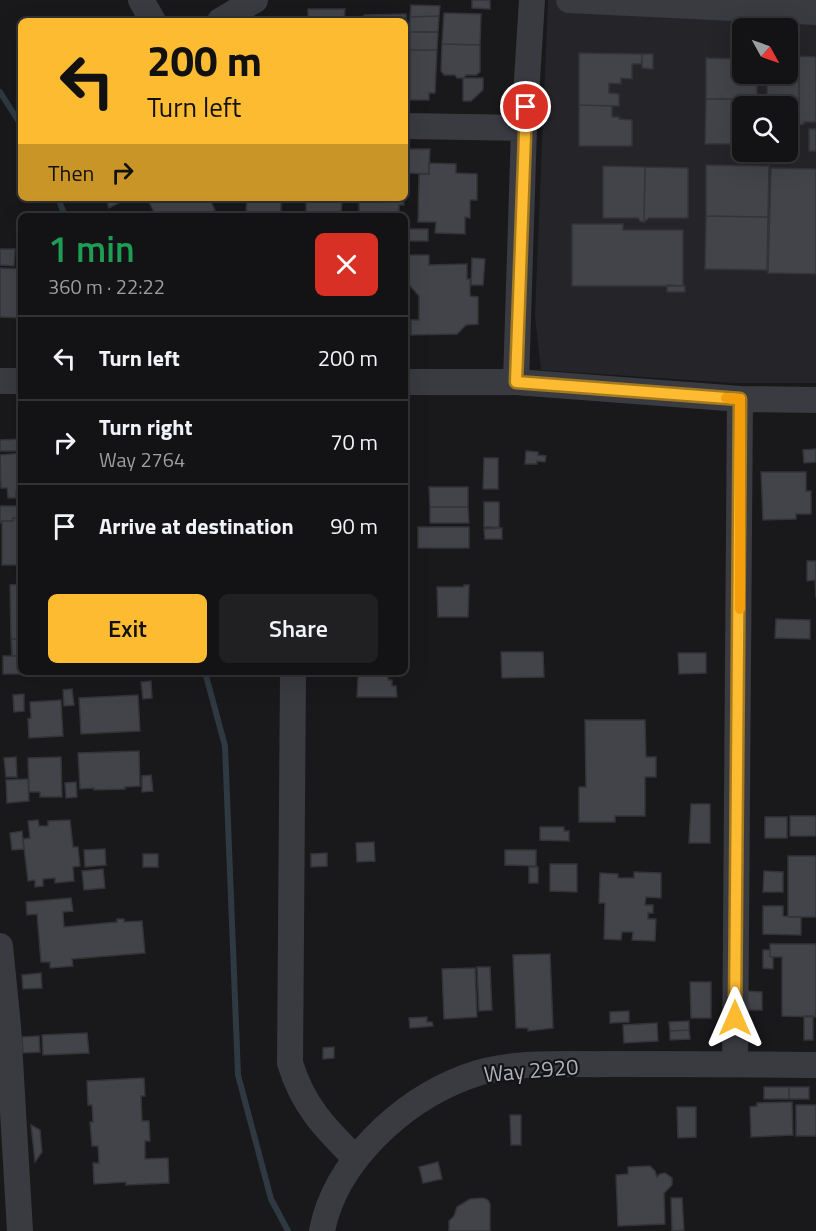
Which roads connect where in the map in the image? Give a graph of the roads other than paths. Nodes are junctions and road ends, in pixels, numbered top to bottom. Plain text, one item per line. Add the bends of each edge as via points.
1 (141, 0) edge
2 (255, 0) edge
3 (532, 0) edge
4 (569, 0) edge
5 (816, 12) edge
6 (151, 18) edge
7 (225, 18) edge
8 (408, 126) edge
9 (524, 128) junction
10 (0, 381) edge
11 (18, 381) edge
12 (408, 382) edge
13 (516, 382) junction
14 (740, 399) junction
15 (816, 400) edge
16 (293, 675) edge
17 (0, 946) edge
18 (3, 1016) edge
19 (735, 1064) junction
20 (816, 1065) edge
21 (356, 1159) junction
22 (20, 1231) edge
23 (322, 1231) edge

1 - 6 street
2 - 7 street
3 - 9 street
4 - 5 street
8 - 9 street
9 - 13 street
10 - 11 street
12 - 13 street
13 - 14 street
14 - 15 street
14 - 19 street
16 - 21 street via 290,1063 307,1104
17 - 18 street
18 - 22 street
19 - 20 street, Way 2920
19 - 21 street, Way 2920 via 539,1065 467,1077 433,1092 399,1115
21 - 23 street, Way 2920 via 333,1194

